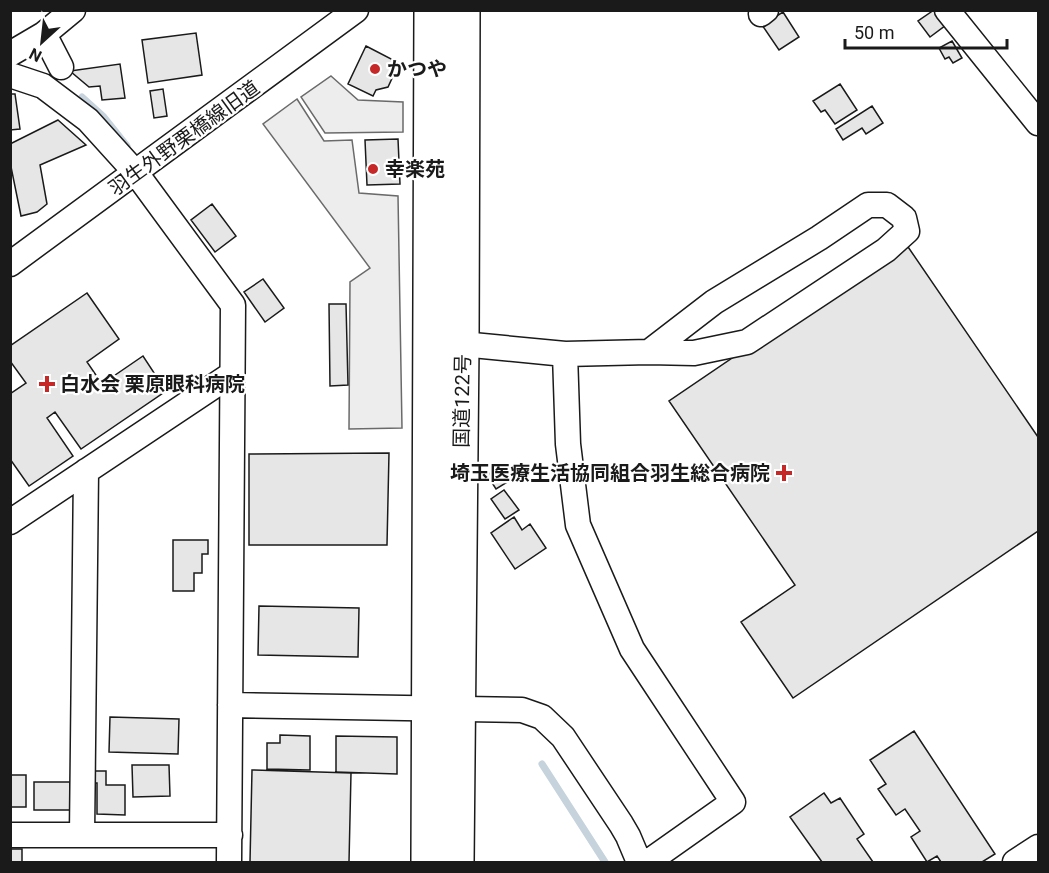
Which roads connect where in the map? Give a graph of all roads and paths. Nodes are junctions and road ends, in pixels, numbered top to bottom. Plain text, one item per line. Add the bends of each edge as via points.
1 (73, 10) edge
2 (356, 10) edge
3 (431, 10) edge
4 (463, 10) edge
5 (947, 10) edge
6 (44, 34) junction
7 (10, 54) edge
8 (61, 67) dead end
9 (10, 75) edge
10 (1038, 123) edge
11 (136, 173) junction
12 (10, 264) edge
13 (462, 344) junction
14 (649, 352) junction
15 (565, 354) junction
16 (232, 374) junction
17 (86, 471) junction
18 (10, 522) edge
19 (230, 705) junction
20 (444, 707) junction
21 (10, 835) edge
22 (82, 835) junction
23 (230, 835) junction
24 (1038, 847) edge
25 (230, 862) edge
26 (428, 862) edge
27 (457, 862) edge
28 (639, 862) edge
29 (648, 862) edge
30 (1015, 862) edge

1 - 6 street
2 - 11 street, 羽生外野栗橋線旧道
3 - 20 highway, 国道122号
4 - 13 highway, 国道122号
5 - 10 street
6 - 7 street
6 - 8 street
9 - 11 street via 43,86 88,120
11 - 12 street, 羽生外野栗橋線旧道
11 - 16 street via 233,305
13 - 15 street
13 - 20 highway, 国道122号
14 - 14 street via 714,302 868,205 887,205 904,218 907,231 886,250 747,342 694,353
14 - 15 street
15 - 29 street via 568,444 578,525 632,650 733,802
16 - 17 street
16 - 19 street
17 - 18 street
17 - 22 street
19 - 20 street
19 - 23 street
20 - 26 highway, 国道122号
20 - 27 highway, 国道122号
20 - 28 street via 522,710 542,717 563,737 628,836
21 - 22 street
22 - 23 street
23 - 25 street
24 - 30 street

